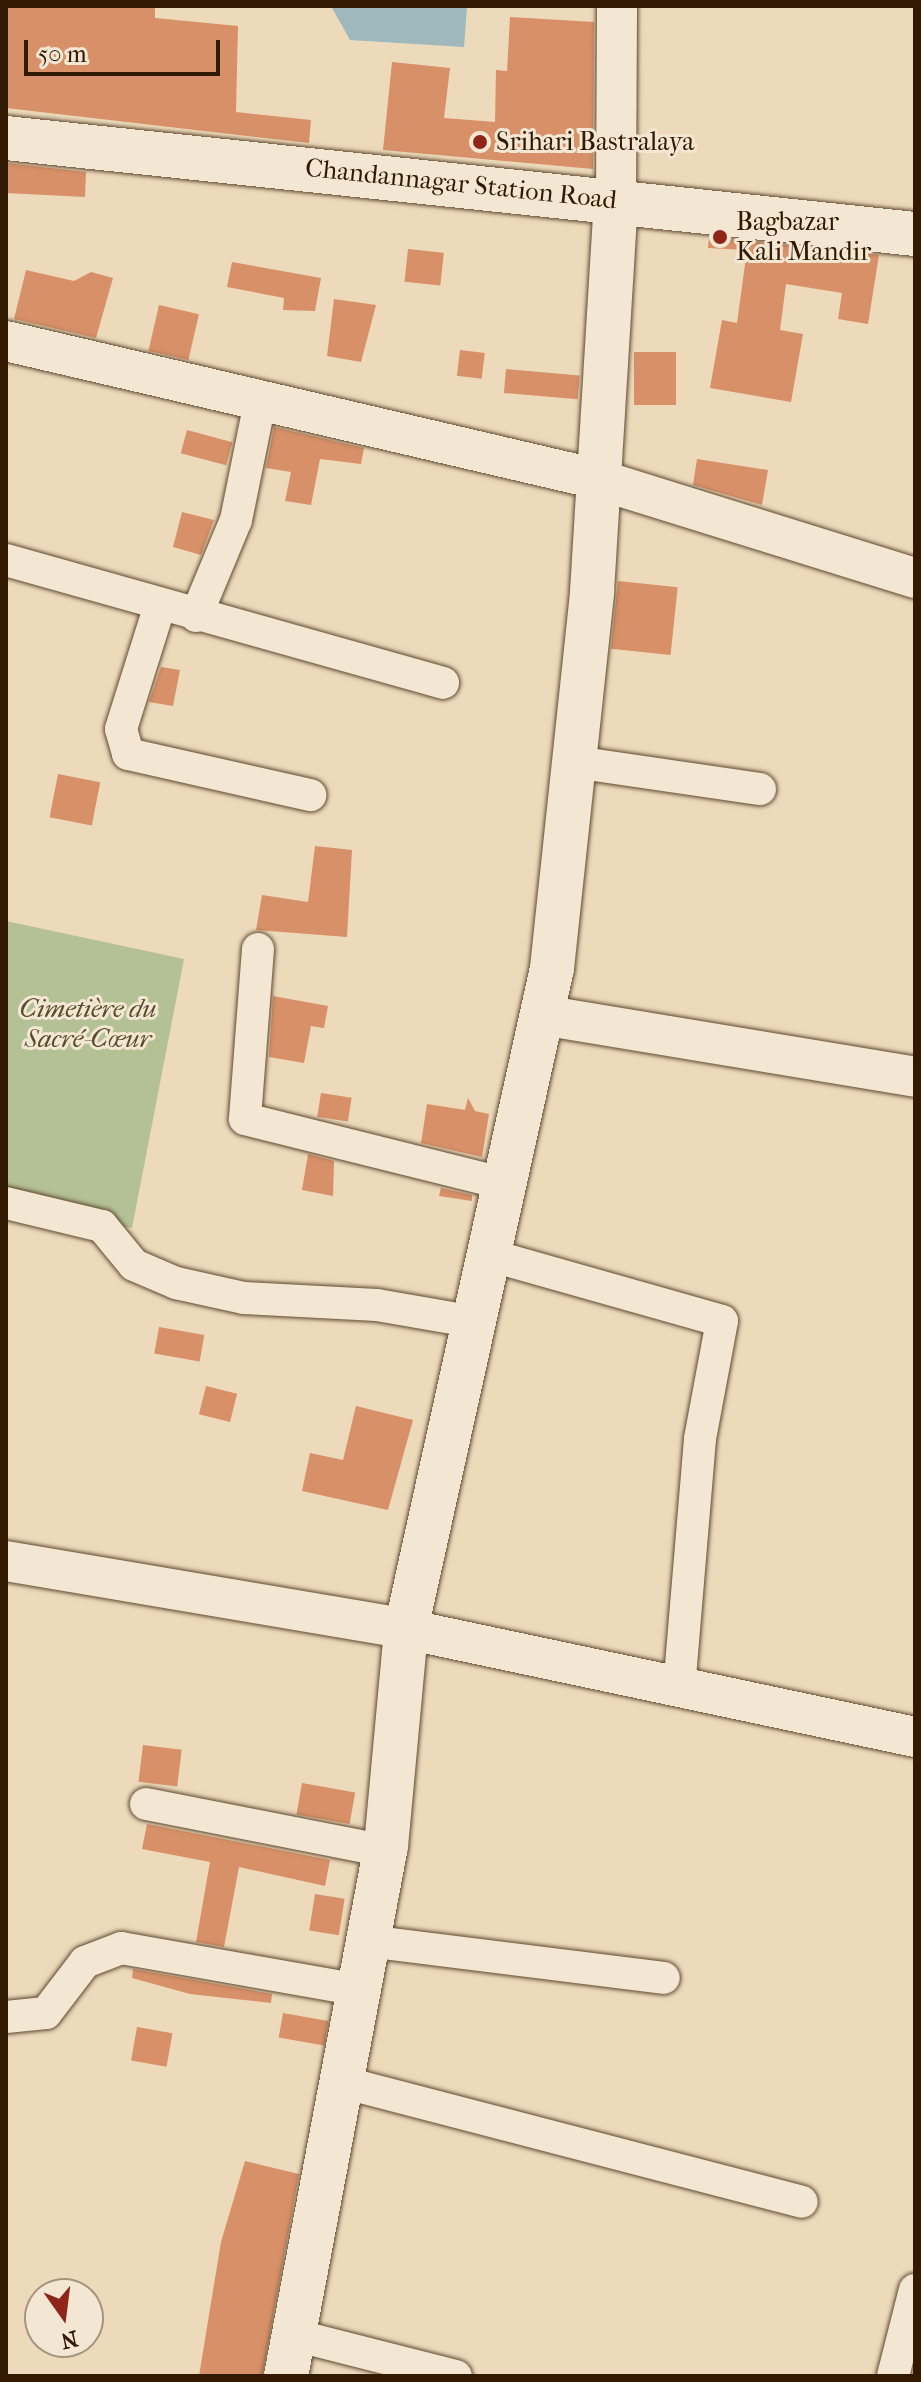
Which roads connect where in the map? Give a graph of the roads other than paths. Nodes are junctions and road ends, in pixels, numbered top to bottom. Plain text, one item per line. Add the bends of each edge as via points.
1 (617, 6) edge
2 (6, 138) edge
3 (616, 199) junction
4 (915, 234) edge
5 (6, 341) edge
6 (260, 402) junction
7 (597, 479) junction
8 (6, 560) edge
9 (915, 578) edge
10 (160, 605) junction
11 (196, 616) junction
12 (443, 683) dead end
13 (574, 762) junction
14 (760, 789) dead end
15 (310, 795) dead end
16 (258, 949) dead end
17 (542, 1015) junction
18 (915, 1075) edge
19 (505, 1184) junction
20 (6, 1203) edge
21 (489, 1255) junction
22 (474, 1322) junction
23 (6, 1561) edge
24 (406, 1629) junction
25 (679, 1687) junction
26 (915, 1737) edge
27 (146, 1804) dead end
28 (385, 1851) junction
29 (368, 1941) junction
30 (664, 1978) dead end
31 (359, 1990) junction
32 (6, 2017) edge
33 (342, 2082) junction
34 (802, 2202) dead end
35 (915, 2290) edge
36 (290, 2355) edge
37 (456, 2376) edge
38 (893, 2376) edge

1 - 3 street
2 - 3 main road, Chandannagar Station Road
3 - 4 main road, Chandannagar Station Road
3 - 7 main road
5 - 6 street
6 - 7 street
6 - 11 street via 236,520
7 - 9 street
7 - 13 main road
8 - 10 street
10 - 11 street
10 - 15 street via 121,729 128,754
11 - 12 street
13 - 14 street
13 - 17 main road
16 - 19 street via 245,1119
17 - 18 street
17 - 19 main road
19 - 21 main road
20 - 22 street via 102,1226 134,1265 176,1283 244,1298 377,1305
21 - 22 main road
21 - 25 street via 722,1321 700,1439
22 - 24 main road
23 - 24 street
24 - 25 street
24 - 28 main road
25 - 26 street
27 - 28 street
28 - 29 main road
29 - 30 street
29 - 31 main road
31 - 32 street via 121,1948 85,1962 46,2013
31 - 33 main road
33 - 34 street
33 - 36 main road
35 - 38 street
36 - 37 street

